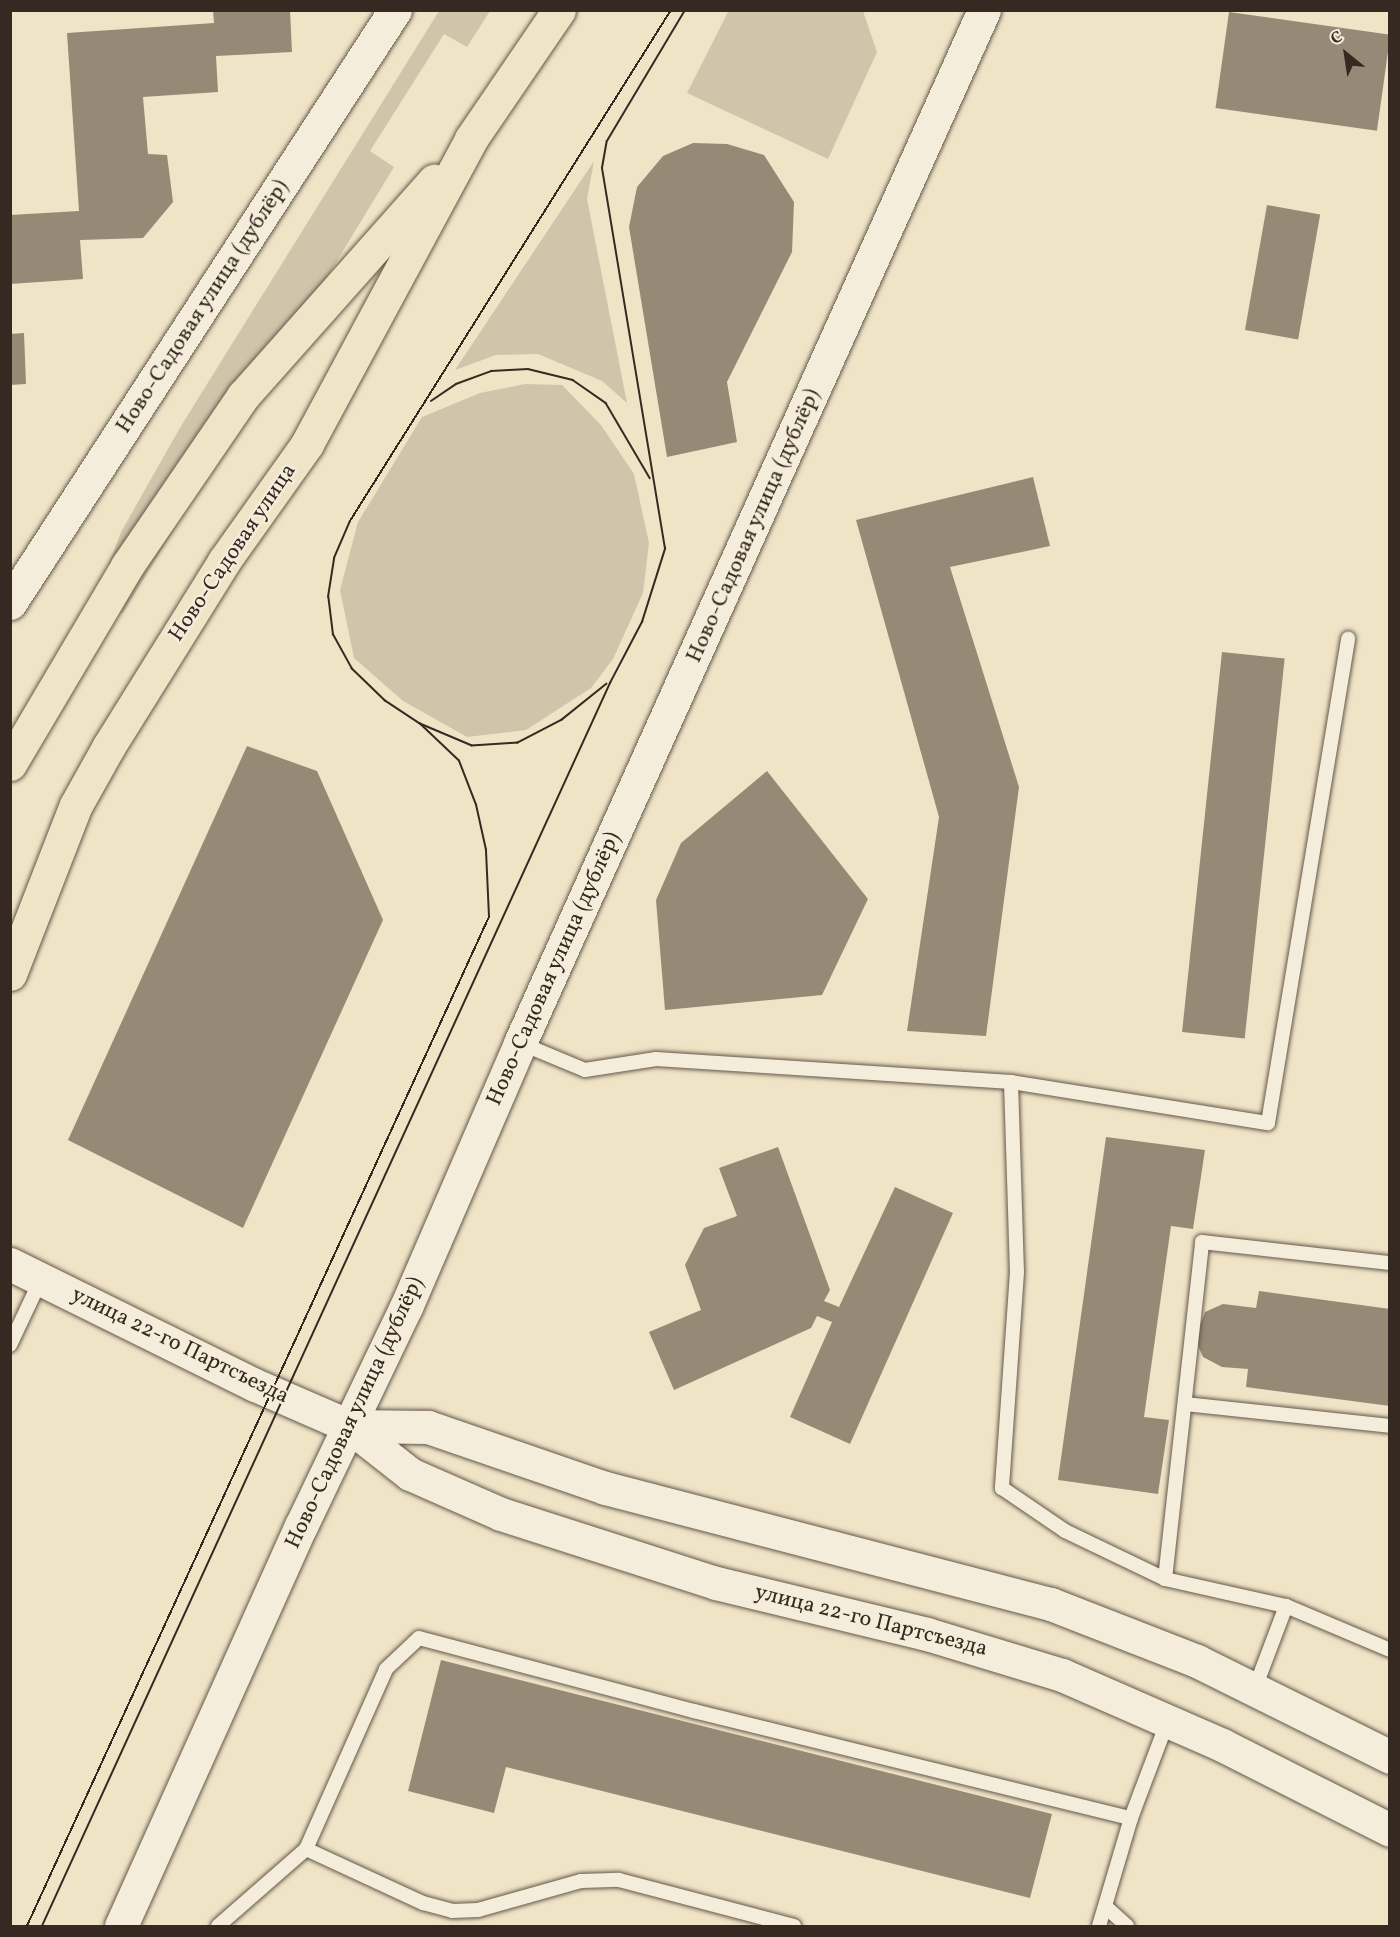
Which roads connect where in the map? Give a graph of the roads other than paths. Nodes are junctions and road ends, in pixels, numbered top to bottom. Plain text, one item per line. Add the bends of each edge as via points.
1 (394, 10) edge
2 (559, 10) edge
3 (984, 10) edge
4 (471, 139) junction
5 (10, 603) edge
6 (1348, 639) dead end
7 (10, 764) edge
8 (10, 974) edge
9 (520, 1043) junction
10 (1011, 1082) junction
11 (1389, 1263) edge
12 (10, 1264) edge
13 (41, 1279) junction
14 (10, 1346) edge
15 (1185, 1404) junction
16 (349, 1426) junction
17 (1389, 1426) edge
18 (1165, 1579) junction
19 (1286, 1606) junction
20 (1389, 1650) edge
21 (1255, 1688) junction
22 (1168, 1720) junction
23 (1389, 1757) edge
24 (1131, 1818) junction
25 (1389, 1830) edge
26 (306, 1849) junction
27 (1107, 1908) junction
28 (121, 1926) edge
29 (218, 1926) edge
30 (794, 1926) edge
31 (1099, 1926) edge
32 (1127, 1926) edge

1 - 5 main road, Ново-Садовая улица (дублёр)
2 - 4 main road, Ново-Садовая улица
3 - 9 main road, Ново-Садовая улица (дублёр)
4 - 7 main road, Ново-Садовая улица via 243,396 168,502
4 - 8 main road, Ново-Садовая улица via 307,444 224,561 76,805
6 - 10 lane via 1268,1123
9 - 10 lane via 585,1070 656,1059
9 - 16 main road, Ново-Садовая улица (дублёр) via 406,1307
10 - 18 lane via 1017,1272 1002,1488 1065,1531
11 - 15 lane via 1202,1242
12 - 13 main road, улица 22-го Партсъезда
13 - 14 lane
13 - 16 main road, улица 22-го Партсъезда via 255,1385
15 - 17 lane
15 - 18 lane
16 - 21 main road, улица 22-го Партсъезда via 428,1426 605,1488 1051,1604 1153,1641
16 - 22 main road, улица 22-го Партсъезда via 411,1474 501,1514 716,1583 1000,1653
16 - 28 main road, Ново-Садовая улица (дублёр)
18 - 19 lane
19 - 20 lane
19 - 21 lane
21 - 23 main road, улица 22-го Партсъезда
22 - 24 lane
22 - 25 main road, улица 22-го Партсъезда
24 - 26 lane via 705,1714 419,1638 386,1669
24 - 27 lane
26 - 29 lane
26 - 30 lane via 423,1903 452,1911 478,1910 581,1881 619,1880
27 - 31 lane
27 - 32 lane

